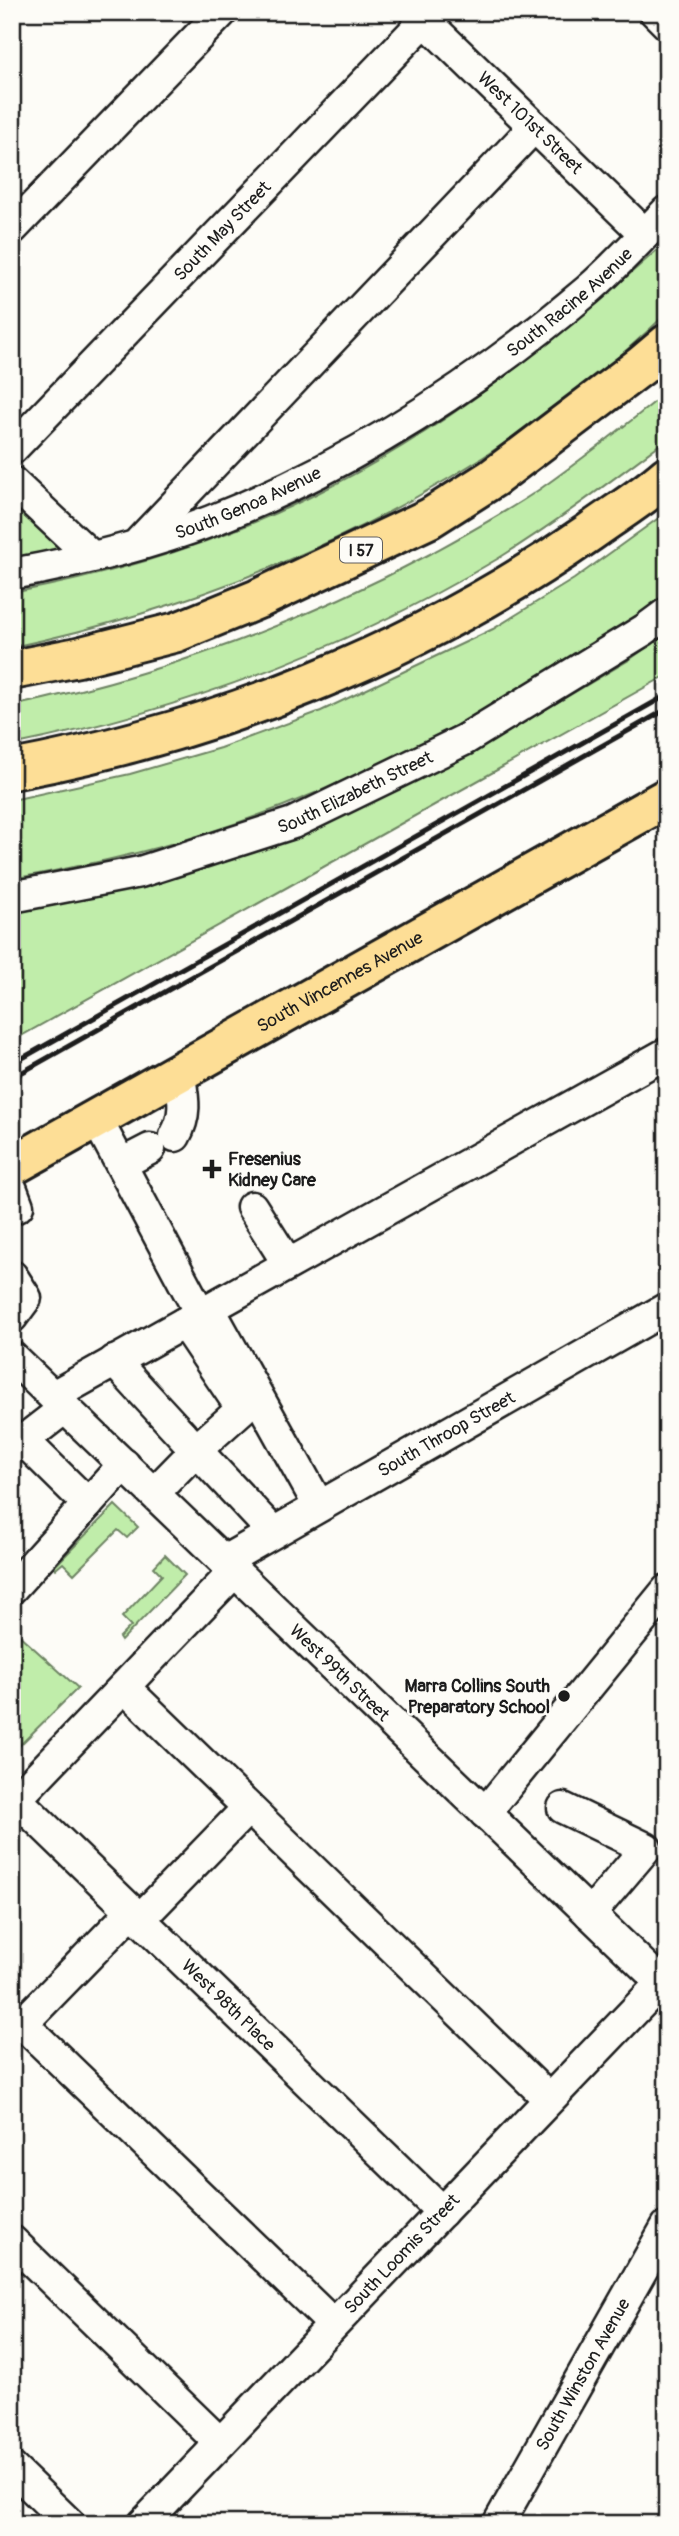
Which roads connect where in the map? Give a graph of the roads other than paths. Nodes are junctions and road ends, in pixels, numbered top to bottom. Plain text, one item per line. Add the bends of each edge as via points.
1 (222, 12) edge
2 (655, 12) edge
3 (425, 15) edge
4 (667, 24) edge
5 (534, 127) junction
6 (667, 212) edge
7 (12, 229) edge
8 (645, 234) junction
9 (667, 344) edge
10 (464, 385) joint
11 (12, 449) edge
12 (667, 476) edge
13 (12, 482) edge
14 (137, 544) junction
15 (91, 556) junction
16 (12, 574) edge
17 (667, 613) edge
18 (12, 670) edge
19 (12, 770) edge
20 (667, 799) edge
21 (12, 897) edge
22 (667, 1053) edge
23 (179, 1071) junction
24 (96, 1118) junction
25 (121, 1164) junction
26 (12, 1166) edge
27 (12, 1190) edge
28 (252, 1207) dead end
29 (12, 1209) edge
30 (288, 1264) junction
31 (12, 1276) edge
32 (667, 1308) edge
33 (198, 1315) junction
34 (12, 1318) edge
35 (12, 1357) edge
36 (114, 1361) junction
37 (59, 1402) junction
38 (18, 1444) edge
39 (196, 1450) junction
40 (124, 1464) junction
41 (154, 1493) junction
42 (88, 1504) junction
43 (318, 1506) junction
44 (273, 1532) junction
45 (229, 1566) junction
46 (12, 1588) edge
47 (667, 1590) edge
48 (124, 1687) junction
49 (14, 1801) edge
50 (248, 1808) junction
51 (563, 1808) dead end
52 (485, 1813) junction
53 (590, 1914) junction
54 (136, 1915) junction
55 (664, 1985) edge
56 (17, 2019) edge
57 (548, 2098) junction
58 (442, 2212) junction
59 (667, 2226) edge
60 (12, 2241) edge
61 (333, 2324) junction
62 (220, 2443) junction
63 (12, 2468) edge
64 (70, 2524) edge
65 (143, 2524) edge
66 (498, 2524) edge

1 - 7 street
2 - 4 street
3 - 5 street, West 101st Street
3 - 11 street, South May Street
5 - 8 street, West 101st Street
5 - 14 street
6 - 8 street, South Racine Avenue
8 - 10 street, South Racine Avenue via 579,297
9 - 18 main road, I 57 via 493,478 430,518 177,632
10 - 14 street, South Genoa Avenue via 393,433 304,481 209,522
12 - 19 main road via 562,552 482,601 373,655 285,694 188,728 87,756
13 - 15 street
14 - 15 street, South Genoa Avenue
15 - 16 street, South Genoa Avenue
17 - 21 street, South Elizabeth Street via 464,740 293,822 141,872
20 - 23 main road, South Vincennes Avenue
22 - 30 street
23 - 24 main road, South Vincennes Avenue
23 - 25 street via 185,1110 182,1123 163,1142
24 - 25 street
24 - 26 main road, South Vincennes Avenue
25 - 33 street
27 - 29 street via 18,1206
28 - 30 street
30 - 33 street
31 - 34 street via 26,1298
32 - 43 street, South Throop Street
33 - 36 street
33 - 39 street via 242,1409
33 - 43 street
35 - 37 street, West 99th Street
36 - 37 street
36 - 39 street
37 - 38 street
37 - 40 street, West 99th Street
38 - 42 street
39 - 41 street
39 - 44 street
40 - 41 street, West 99th Street
40 - 42 street
41 - 45 street, West 99th Street
42 - 46 street
43 - 44 street, South Throop Street
44 - 45 street, South Throop Street
45 - 48 street, South Throop Street
45 - 52 street, West 99th Street
47 - 52 street
48 - 49 street, South Throop Street
48 - 50 street
49 - 54 street, West 98th Place
50 - 54 street
50 - 57 street
51 - 53 street via 646,1849
52 - 53 street, West 99th Street
53 - 55 street, West 99th Street
54 - 56 street
54 - 58 street, West 98th Place
55 - 57 street, South Loomis Street
56 - 61 street
57 - 58 street, South Loomis Street
58 - 61 street, South Loomis Street
59 - 66 street, South Winston Avenue
60 - 62 street
61 - 62 street, South Loomis Street
62 - 65 street, South Loomis Street
63 - 64 street

